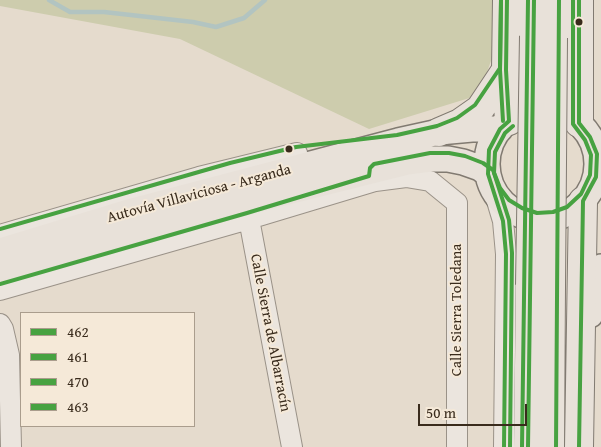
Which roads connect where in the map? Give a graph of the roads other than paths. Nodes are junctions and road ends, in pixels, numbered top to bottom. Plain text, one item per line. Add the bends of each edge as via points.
1 (507, 0) edge
2 (534, 0) edge
3 (553, 0) edge
4 (564, 0) edge
5 (579, 0) edge
6 (550, 38) junction
7 (506, 70) junction
8 (579, 123) junction
9 (504, 125) junction
10 (439, 132) junction
11 (297, 154) dead end
12 (599, 156) edge
13 (375, 176) junction
14 (491, 183) junction
15 (590, 199) edge
16 (249, 220) junction
17 (0, 235) edge
18 (0, 251) edge
19 (601, 267) edge
20 (0, 272) edge
21 (548, 284) junction
22 (0, 290) edge
23 (0, 324) edge
24 (579, 379) junction
25 (11, 447) edge
26 (292, 447) edge
27 (457, 447) edge
28 (504, 447) edge
29 (528, 447) edge
30 (550, 447) edge
31 (561, 447) edge
32 (579, 447) edge

1 - 7 highway
2 - 6 highway
3 - 6 highway
4 - 6 highway
5 - 8 highway
6 - 21 highway, bridge
7 - 9 highway
7 - 10 highway via 480,109
8 - 9 main road via 563,113 545,109 526,112
8 - 12 main road
9 - 10 main road, Autovía Villaviciosa - Arganda
9 - 14 main road via 489,150
10 - 18 main road, Autovía Villaviciosa - Arganda via 132,210
11 - 17 street via 199,177
12 - 15 main road
13 - 14 main road via 407,162 448,159 480,168
13 - 16 street
13 - 20 main road via 259,199
13 - 27 street, Calle Sierra Toledana via 406,176 430,181 457,202
14 - 15 main road via 505,205 536,219 554,218
14 - 28 street via 503,221 506,254
15 - 24 highway
16 - 22 street
16 - 26 street, Calle Sierra de Albarracín
19 - 24 main road via 593,289
21 - 29 highway
21 - 30 highway
21 - 31 highway
23 - 25 street via 9,355
24 - 32 highway

